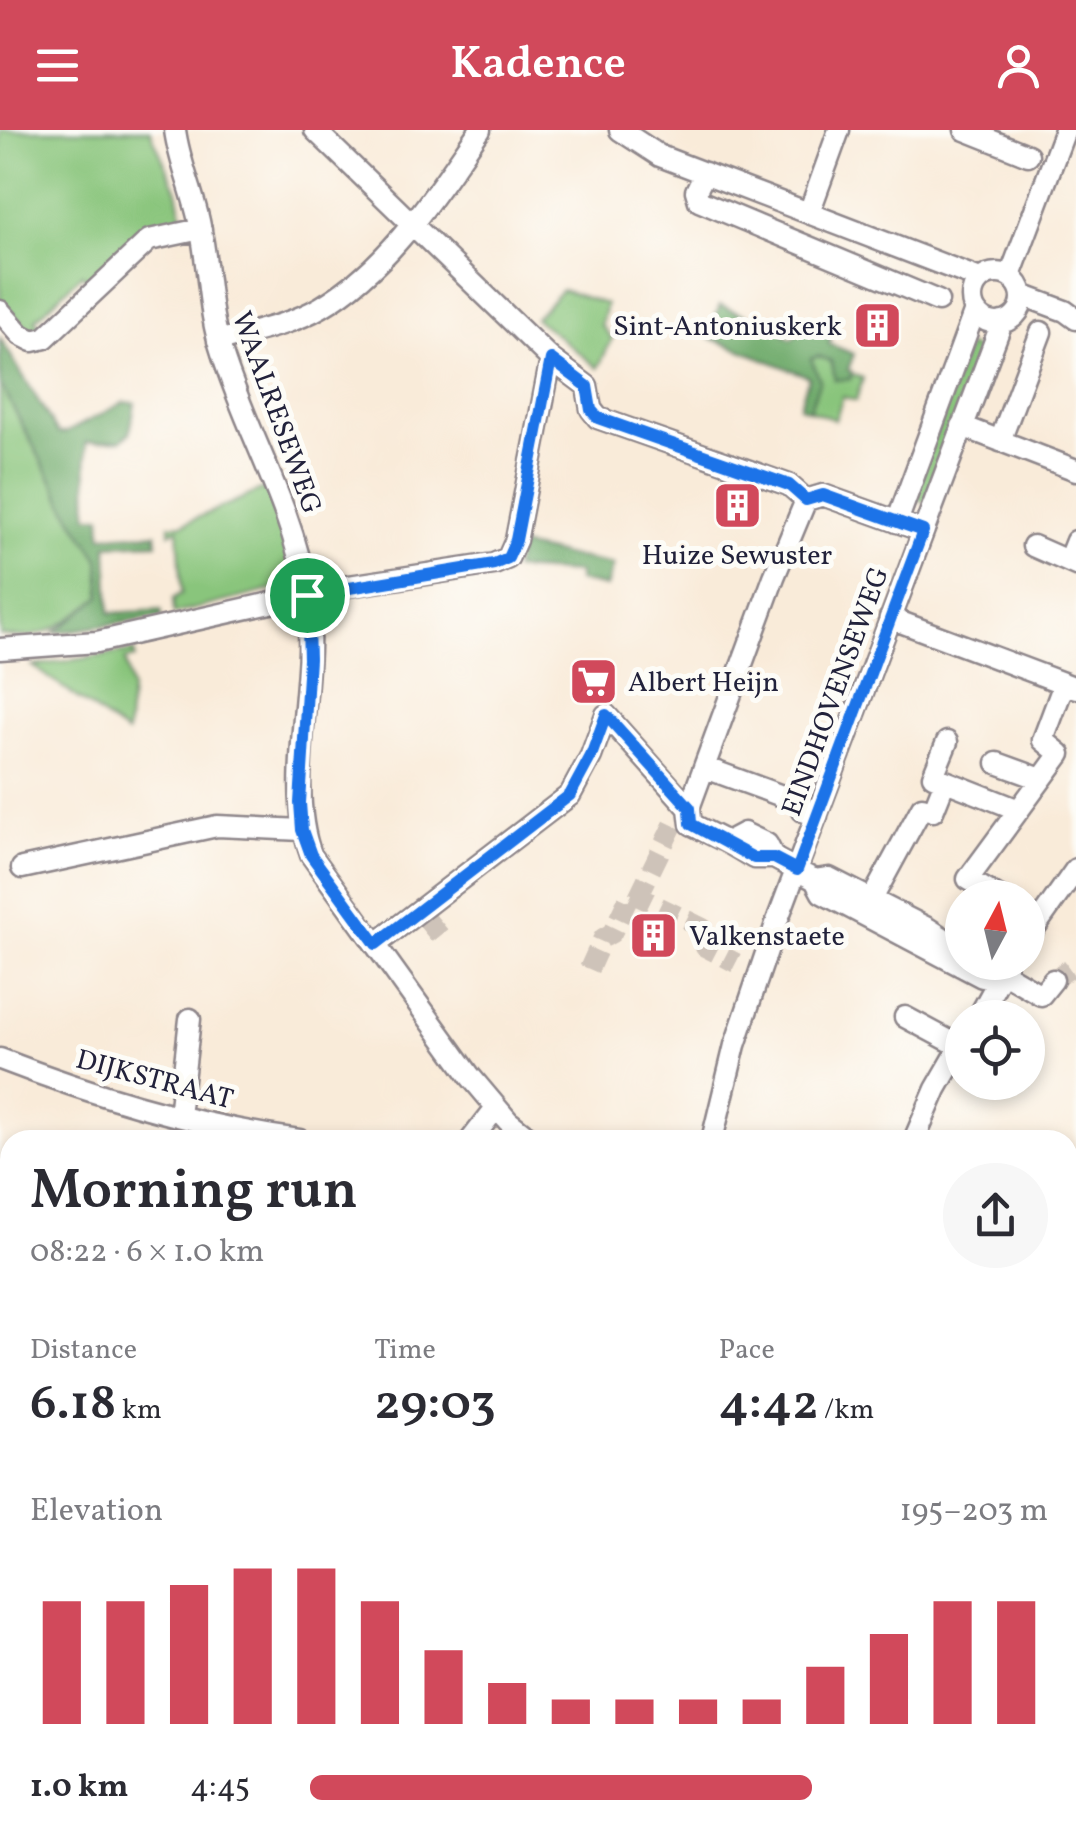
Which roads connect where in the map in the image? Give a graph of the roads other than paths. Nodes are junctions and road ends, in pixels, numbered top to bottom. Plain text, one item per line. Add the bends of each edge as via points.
1 (175, 130) edge
2 (316, 130) edge
3 (480, 130) edge
4 (620, 130) edge
5 (839, 130) edge
6 (966, 130) edge
7 (1065, 130) edge
8 (1028, 155) dead end
9 (704, 173) junction
10 (810, 213) junction
11 (412, 225) junction
12 (201, 229) junction
13 (851, 229) junction
14 (838, 256) junction
15 (1010, 276) junction
16 (976, 294) junction
17 (938, 300) dead end
18 (1014, 309) junction
19 (0, 311) edge
20 (1076, 321) edge
21 (1041, 332) dead end
22 (218, 341) junction
23 (551, 359) junction
24 (962, 426) junction
25 (1000, 441) junction
26 (1076, 470) edge
27 (806, 500) junction
28 (897, 522) junction
29 (923, 531) junction
30 (1033, 546) dead end
31 (1073, 556) edge
32 (306, 595) junction
33 (890, 618) junction
34 (0, 649) edge
35 (1070, 686) edge
36 (946, 742) dead end
37 (997, 763) dead end
38 (706, 768) junction
39 (1041, 780) junction
40 (945, 781) junction
41 (1019, 810) junction
42 (682, 812) junction
43 (817, 816) junction
44 (302, 830) junction
45 (22, 868) dead end
46 (1076, 869) edge
47 (806, 875) junction
48 (970, 880) edge
49 (860, 901) junction
50 (1045, 906) edge
51 (898, 922) junction
52 (945, 943) edge
53 (376, 944) junction
54 (945, 953) edge
55 (1020, 980) edge
56 (1054, 980) tunnel mouth
57 (905, 1017) dead end
58 (190, 1020) dead end
59 (945, 1037) edge
60 (0, 1059) edge
61 (945, 1074) edge
62 (496, 1108) junction
63 (179, 1116) junction
64 (246, 1130) edge
65 (479, 1130) edge
66 (521, 1130) edge
67 (714, 1130) edge
68 (918, 1130) edge

1 - 12 street, WAALRESEWEG
2 - 11 street
3 - 11 street
4 - 9 street
5 - 10 street
6 - 8 street
7 - 15 street
9 - 10 street
9 - 14 street via 699,201
10 - 13 street
11 - 22 street via 367,274 320,308
11 - 23 street
12 - 19 street via 149,240 45,338 22,335
12 - 22 street, WAALRESEWEG
13 - 14 street
13 - 16 street via 935,264
14 - 17 street
15 - 16 street via 994,273
15 - 18 street
16 - 18 street via 987,320
16 - 28 street
18 - 20 street
18 - 24 street, EINDHOVENSEWEG
21 - 25 street
22 - 32 street, WAALRESEWEG via 292,531
23 - 27 street via 587,386 598,418 789,485
23 - 32 street via 508,558
24 - 25 street
24 - 29 street, EINDHOVENSEWEG
25 - 26 street
27 - 28 street via 823,495
27 - 38 street
28 - 29 street
29 - 33 street, EINDHOVENSEWEG
30 - 31 street
32 - 34 street via 97,642
32 - 44 street, WAALRESEWEG
33 - 35 street
33 - 43 street, EINDHOVENSEWEG
35 - 39 street via 1043,740 1060,754
36 - 40 street via 933,776
37 - 39 street
38 - 42 street
38 - 43 street via 802,803
39 - 41 street
40 - 41 street
40 - 49 street via 933,811 922,807 884,878
41 - 48 street
42 - 47 street via 727,842 744,833 767,844 774,858
42 - 53 street via 606,715 570,795 424,915
43 - 47 street, EINDHOVENSEWEG
44 - 45 street via 217,826
44 - 53 street, WAALRESEWEG via 311,855
46 - 50 street
47 - 49 street via 830,878
47 - 67 street, EINDHOVENSEWEG via 734,1045
49 - 51 street
51 - 52 street
51 - 54 street
53 - 62 street, WAALRESEWEG
55 - 56 street via 1042,995
57 - 59 street
58 - 63 street
60 - 63 street, DIJKSTRAAT
61 - 68 street
62 - 65 street
62 - 66 street, WAALRESEWEG
63 - 64 street, DIJKSTRAAT

